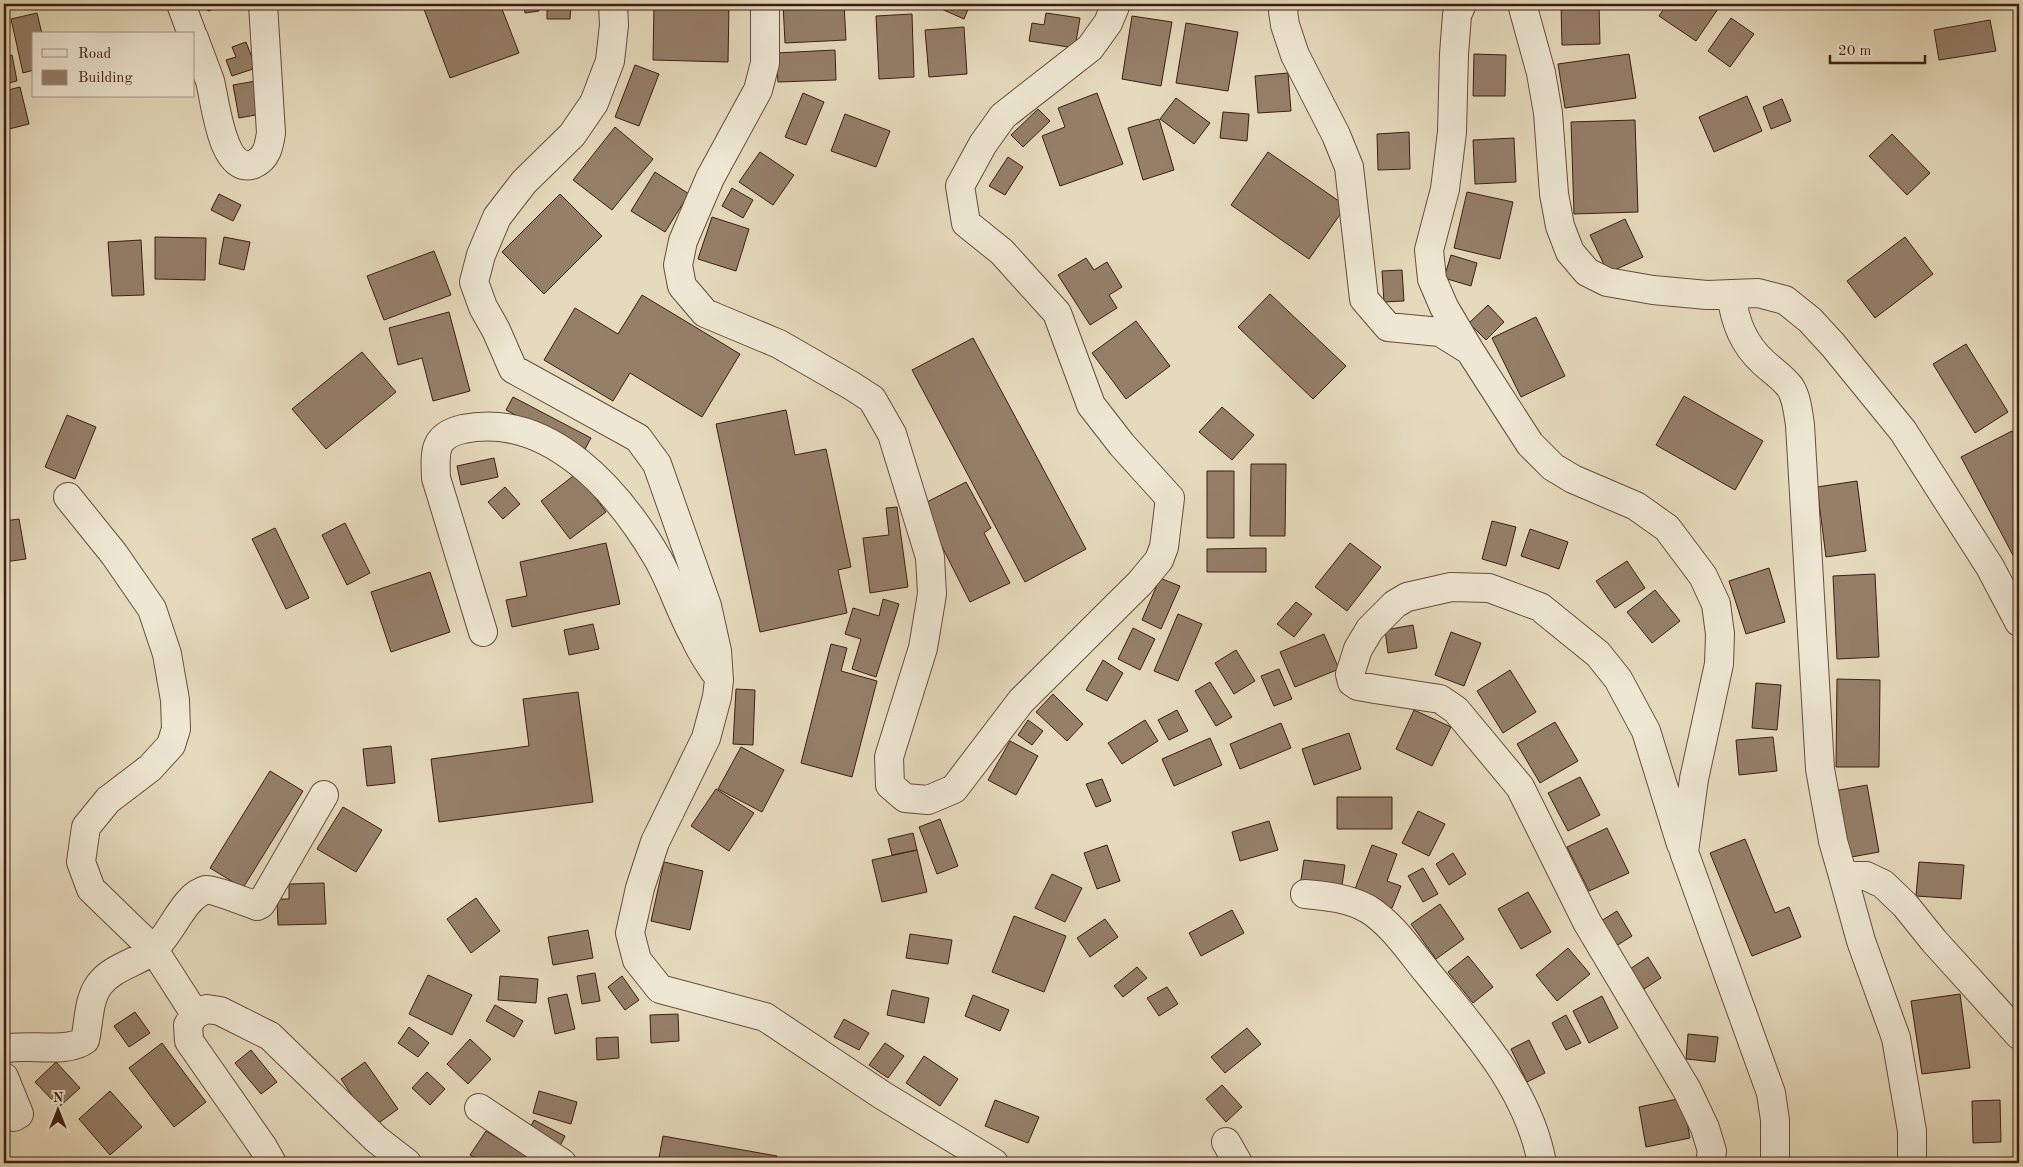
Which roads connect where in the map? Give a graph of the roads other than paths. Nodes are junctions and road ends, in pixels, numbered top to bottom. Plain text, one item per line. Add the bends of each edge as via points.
1 (181, 4) edge
2 (263, 4) edge
3 (613, 4) edge
4 (765, 4) edge
5 (1116, 4) edge
6 (1285, 4) edge
7 (1462, 4) edge
8 (1522, 4) edge
9 (191, 32) edge
10 (195, 41) edge
11 (1732, 294) junction
12 (1470, 351) junction
13 (68, 497) dead end
14 (2019, 622) edge
15 (483, 632) dead end
16 (719, 680) junction
17 (324, 795) dead end
18 (1684, 852) junction
19 (1843, 876) junction
20 (1305, 894) dead end
21 (154, 950) junction
22 (195, 1014) junction
23 (2019, 1034) edge
24 (4, 1049) edge
25 (4, 1077) edge
26 (479, 1108) dead end
27 (4, 1116) edge
28 (272, 1163) edge
29 (407, 1163) edge
30 (562, 1163) edge
31 (994, 1163) edge
32 (1542, 1163) edge
33 (1710, 1163) edge
34 (1775, 1163) edge
35 (1912, 1163) edge

1 - 9 street
2 - 10 street via 272,133 261,161 250,166 239,163 229,154
3 - 16 street via 610,61 594,103 572,135 524,182 497,217 474,282 513,369 638,438 657,464 707,606 717,651
4 - 5 street via 764,63 758,90 710,178 683,241 678,265 682,286 705,314 780,344 872,399 892,434 930,557 932,594 923,648 889,757 890,785 904,798 928,800 954,788 1021,701 1140,583 1159,560 1164,546 1170,498 1091,405 1057,314 1002,252 966,223 960,186 1003,116 1090,48 1108,23
6 - 12 street via 1285,25 1295,55 1349,167 1364,299 1388,326 1440,332
7 - 12 street via 1457,14 1452,132 1445,188 1429,250 1432,279
8 - 11 street via 1542,72 1554,194 1560,226 1570,252 1587,272 1607,282 1662,291
11 - 14 street via 1758,293 1785,300 1810,320 1833,345 1903,430 1990,568
11 - 19 street via 1734,316 1742,338 1791,389 1797,404 1820,769
12 - 18 street via 1530,444 1554,467 1573,479 1636,506 1667,528 1703,576 1716,604 1719,664 1694,779
13 - 21 street via 114,554 152,609 167,654 175,700 176,730 171,745 150,768 108,800 86,827 81,862 91,889
15 - 16 street via 436,478 435,453 440,439 452,432 503,427 543,440 578,461 615,498 659,561 694,638
16 - 31 street via 706,738 655,842 640,888 630,933 637,960 660,989 765,1017 882,1095
17 - 21 street via 263,902 258,906 208,889 190,900
18 - 33 street via 1646,730 1618,679 1598,654 1540,607 1489,588 1450,587 1407,597 1395,604 1370,629 1358,649 1350,674 1352,682 1358,686 1440,699 1456,710 1520,787 1587,922 1687,1090 1706,1128 1712,1151
18 - 34 street via 1771,1093
19 - 23 street via 1866,876 1883,884
19 - 35 street via 1861,941 1896,1038 1912,1131
20 - 32 street via 1351,901 1386,923 1472,1026 1510,1080 1531,1124
21 - 22 street
21 - 24 street via 108,975 100,984 94,993 85,1040 80,1045
22 - 28 street via 188,1025 189,1042
22 - 29 street via 207,1009 220,1011 270,1036 376,1139
25 - 27 street via 19,1114
26 - 30 street

